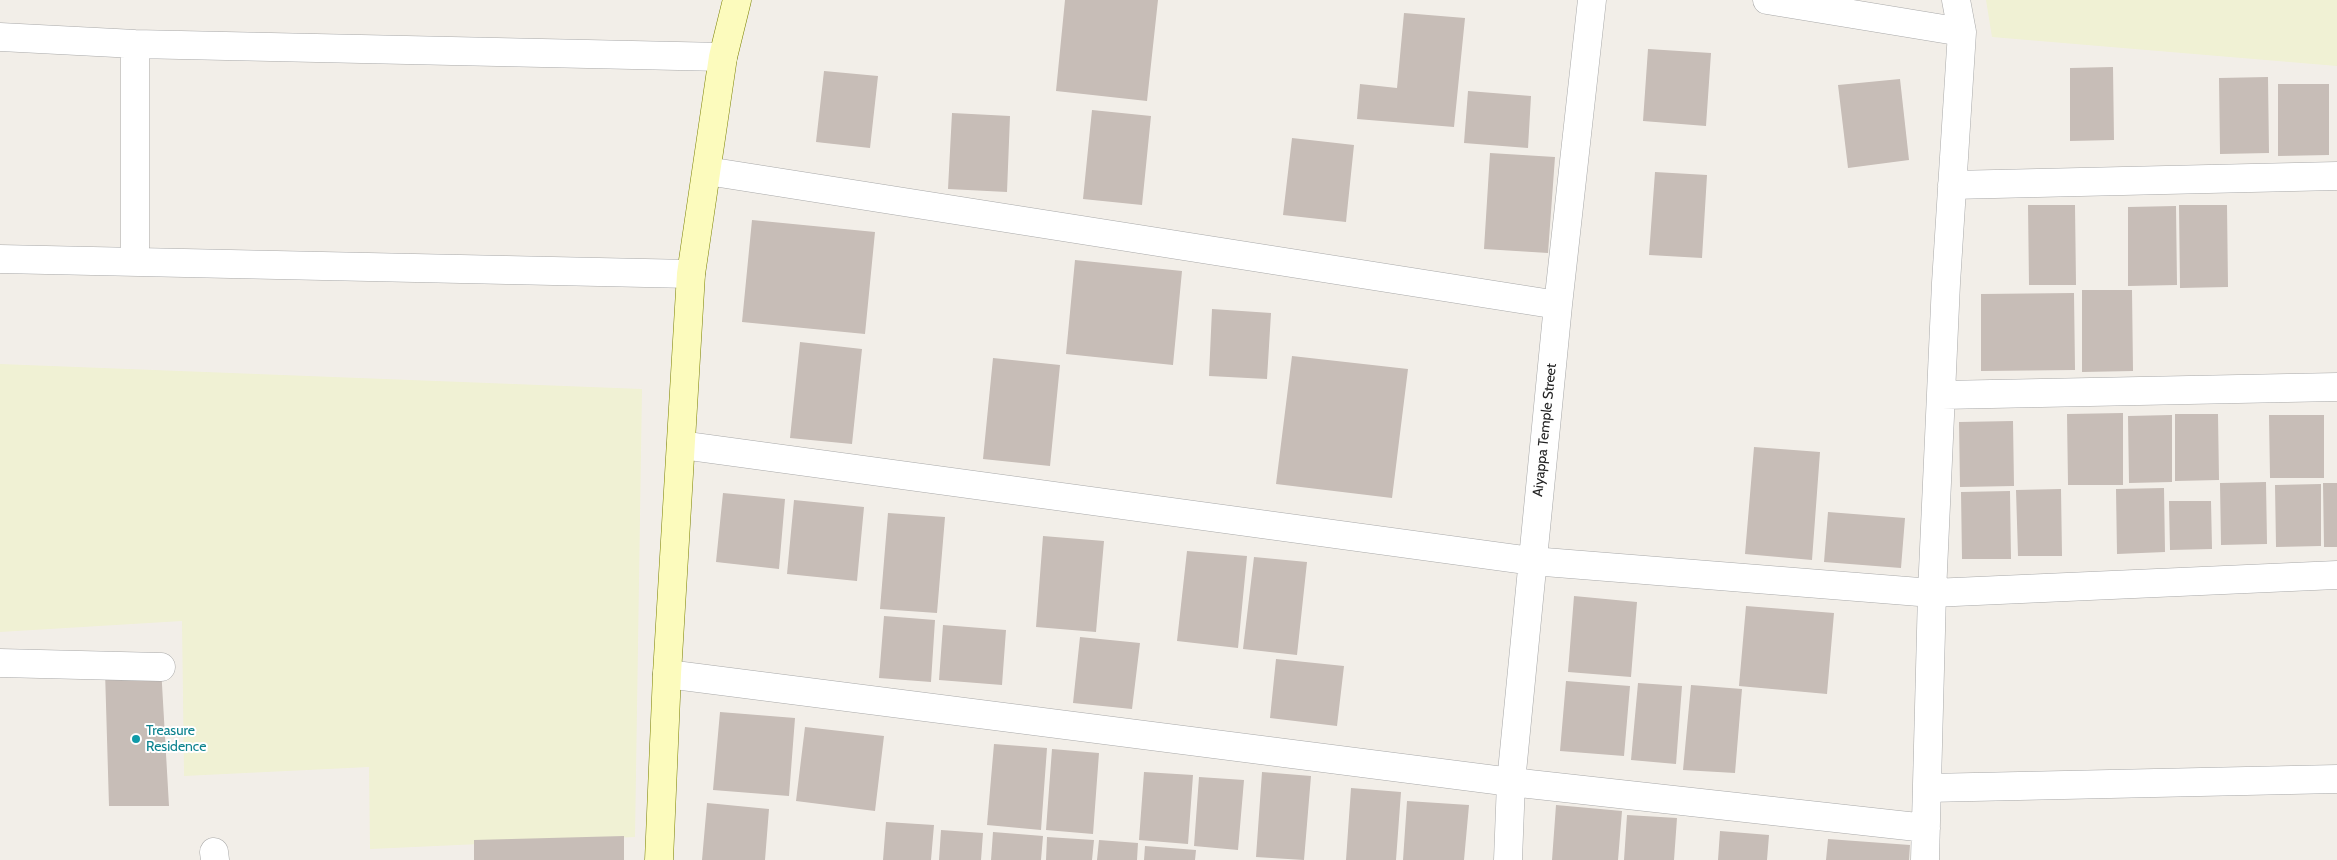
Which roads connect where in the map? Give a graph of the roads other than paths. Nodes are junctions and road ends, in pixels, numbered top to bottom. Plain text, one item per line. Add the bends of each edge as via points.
1 (738, 0) edge
2 (1592, 0) edge
3 (1767, 0) edge
4 (1956, 0) edge
5 (1962, 32) junction
6 (0, 37) edge
7 (134, 44) junction
8 (723, 57) junction
9 (708, 171) junction
10 (2337, 176) edge
11 (1952, 185) junction
12 (0, 259) edge
13 (134, 262) junction
14 (691, 274) junction
15 (1558, 305) junction
16 (2337, 386) edge
17 (1942, 395) junction
18 (681, 445) junction
19 (1532, 561) junction
20 (2337, 575) edge
21 (1932, 593) junction
22 (0, 663) edge
23 (161, 666) dead end
24 (667, 674) junction
25 (2337, 779) edge
26 (1511, 782) junction
27 (1928, 788) junction
28 (1926, 828) junction
29 (659, 860) edge
30 (1508, 860) edge
31 (1925, 860) edge

1 - 8 street
2 - 15 street, Aiyappa Temple Street
3 - 5 street
4 - 5 street
5 - 11 street
6 - 7 street
7 - 8 street
7 - 13 street
8 - 9 street
9 - 14 street
9 - 15 street
10 - 11 street
11 - 17 street
12 - 13 street
13 - 14 street
14 - 18 street
15 - 19 street, Aiyappa Temple Street
16 - 17 street
17 - 21 street
18 - 19 street
18 - 24 street
19 - 21 street
19 - 26 street, Aiyappa Temple Street
20 - 21 street
21 - 27 street
22 - 23 street
24 - 26 street
24 - 29 street
25 - 27 street
26 - 28 street
26 - 30 street, Aiyappa Temple Street
27 - 28 street
28 - 31 street

